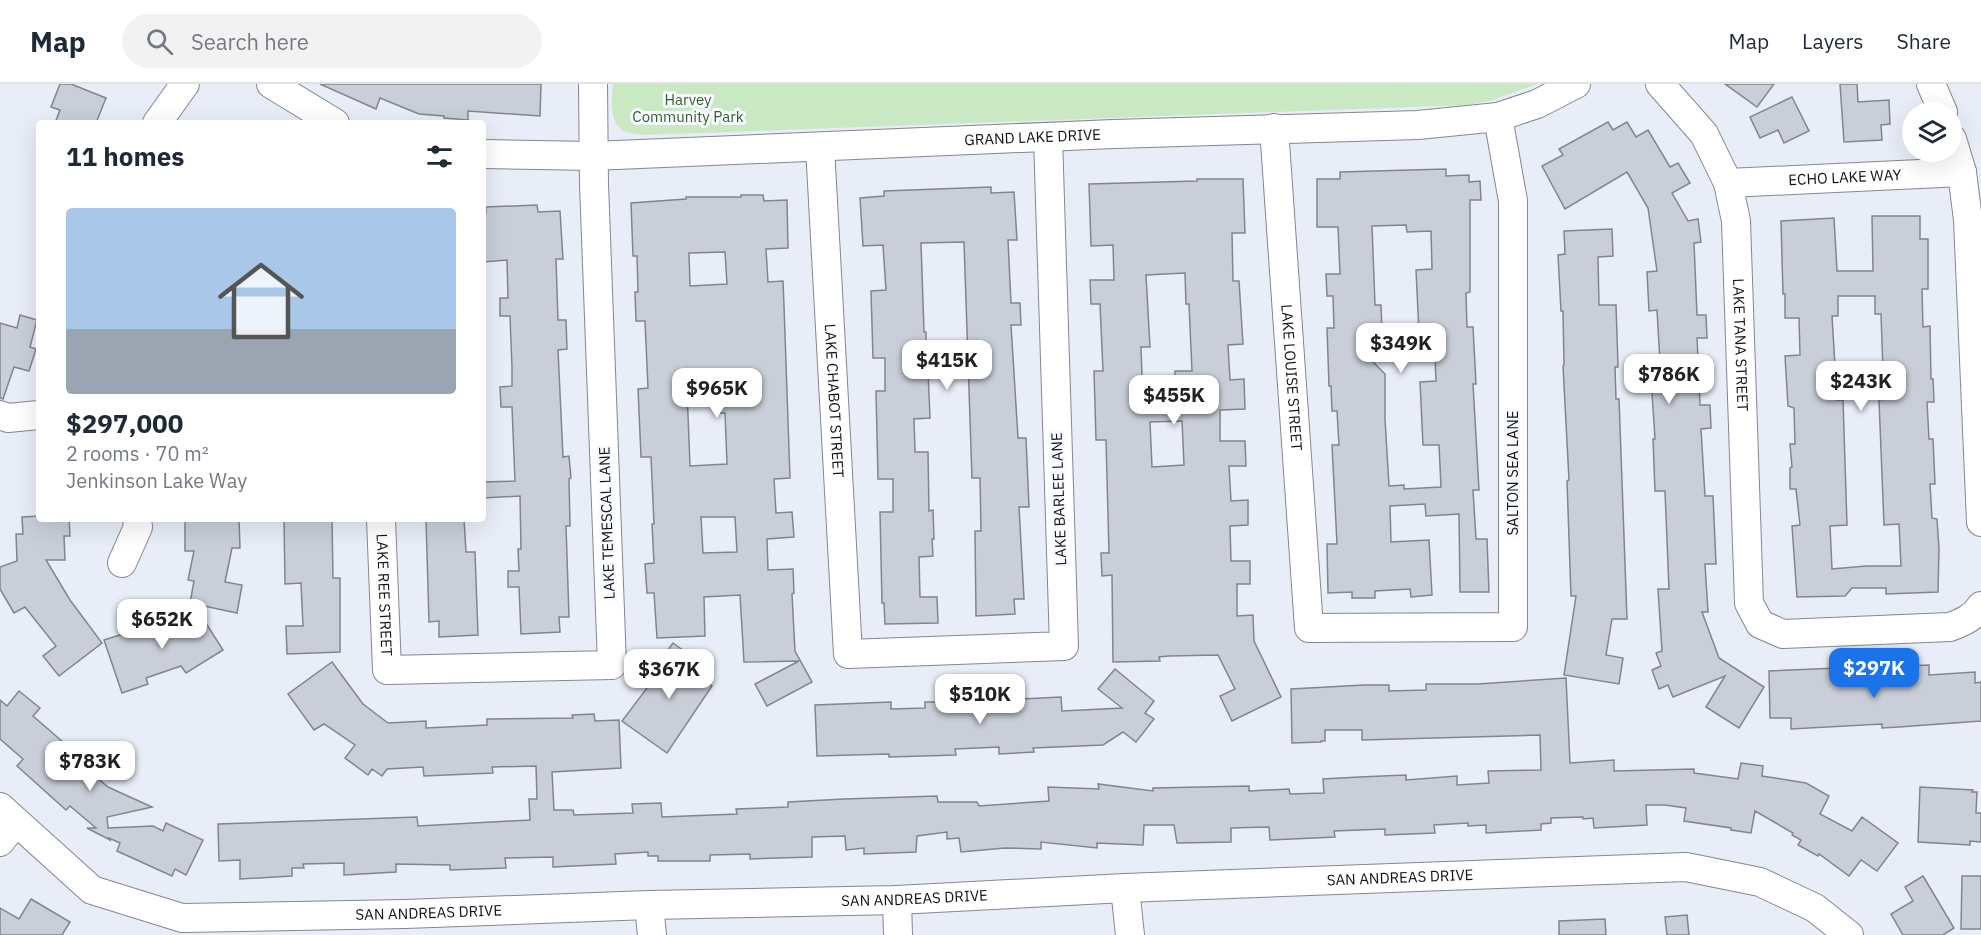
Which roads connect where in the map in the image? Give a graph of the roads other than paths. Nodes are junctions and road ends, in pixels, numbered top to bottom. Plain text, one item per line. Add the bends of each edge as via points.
1 (185, 84) edge
2 (271, 84) edge
3 (593, 84) edge
4 (1576, 84) edge
5 (1660, 84) edge
6 (1931, 84) edge
7 (1939, 102) edge
8 (1498, 117) junction
9 (160, 120) edge
10 (330, 120) edge
11 (1274, 128) junction
12 (1048, 137) junction
13 (820, 147) junction
14 (486, 154) edge
15 (593, 156) junction
16 (1959, 162) edge
17 (1962, 172) junction
18 (1728, 183) junction
19 (0, 415) edge
20 (36, 415) edge
21 (137, 522) edge
22 (381, 522) edge
23 (1981, 522) edge
24 (122, 563) dead end
25 (1978, 610) edge
26 (1309, 628) joint
27 (848, 654) joint
28 (387, 670) joint
29 (6, 824) edge
30 (1125, 888) junction
31 (897, 900) junction
32 (649, 905) junction
33 (405, 924) edge
34 (182, 927) edge
35 (652, 935) edge
36 (898, 935) edge
37 (1130, 935) edge
38 (1849, 935) edge

1 - 9 street
2 - 10 street
3 - 15 street
4 - 8 street, GRAND LAKE DRIVE via 1537,104
5 - 18 street, LAKE TANA STREET via 1704,134
6 - 7 street
8 - 11 street, GRAND LAKE DRIVE via 1418,125
8 - 26 street, SALTON SEA LANE via 1513,201 1513,627
11 - 12 street, GRAND LAKE DRIVE
11 - 26 street, LAKE LOUISE STREET
12 - 13 street, GRAND LAKE DRIVE
12 - 27 street, LAKE BARLEE LANE via 1064,646
13 - 15 street, GRAND LAKE DRIVE
13 - 27 street, LAKE CHABOT STREET
14 - 15 street, GRAND LAKE DRIVE
15 - 28 street, LAKE TEMESCAL LANE via 612,665
16 - 17 street
17 - 18 street, ECHO LAKE WAY
17 - 23 street via 1968,220
18 - 25 street, LAKE TANA STREET via 1736,221 1749,603 1760,624 1783,634 1950,627
19 - 20 street
21 - 24 street
22 - 28 street, LAKE REE STREET
29 - 34 street, SAN ANDREAS DRIVE via 92,890
30 - 31 street, SAN ANDREAS DRIVE
30 - 37 street
30 - 38 street, SAN ANDREAS DRIVE via 1686,867 1760,882 1815,908
31 - 32 street, SAN ANDREAS DRIVE
31 - 36 street
32 - 33 street, SAN ANDREAS DRIVE
32 - 35 street
33 - 34 street, SAN ANDREAS DRIVE

